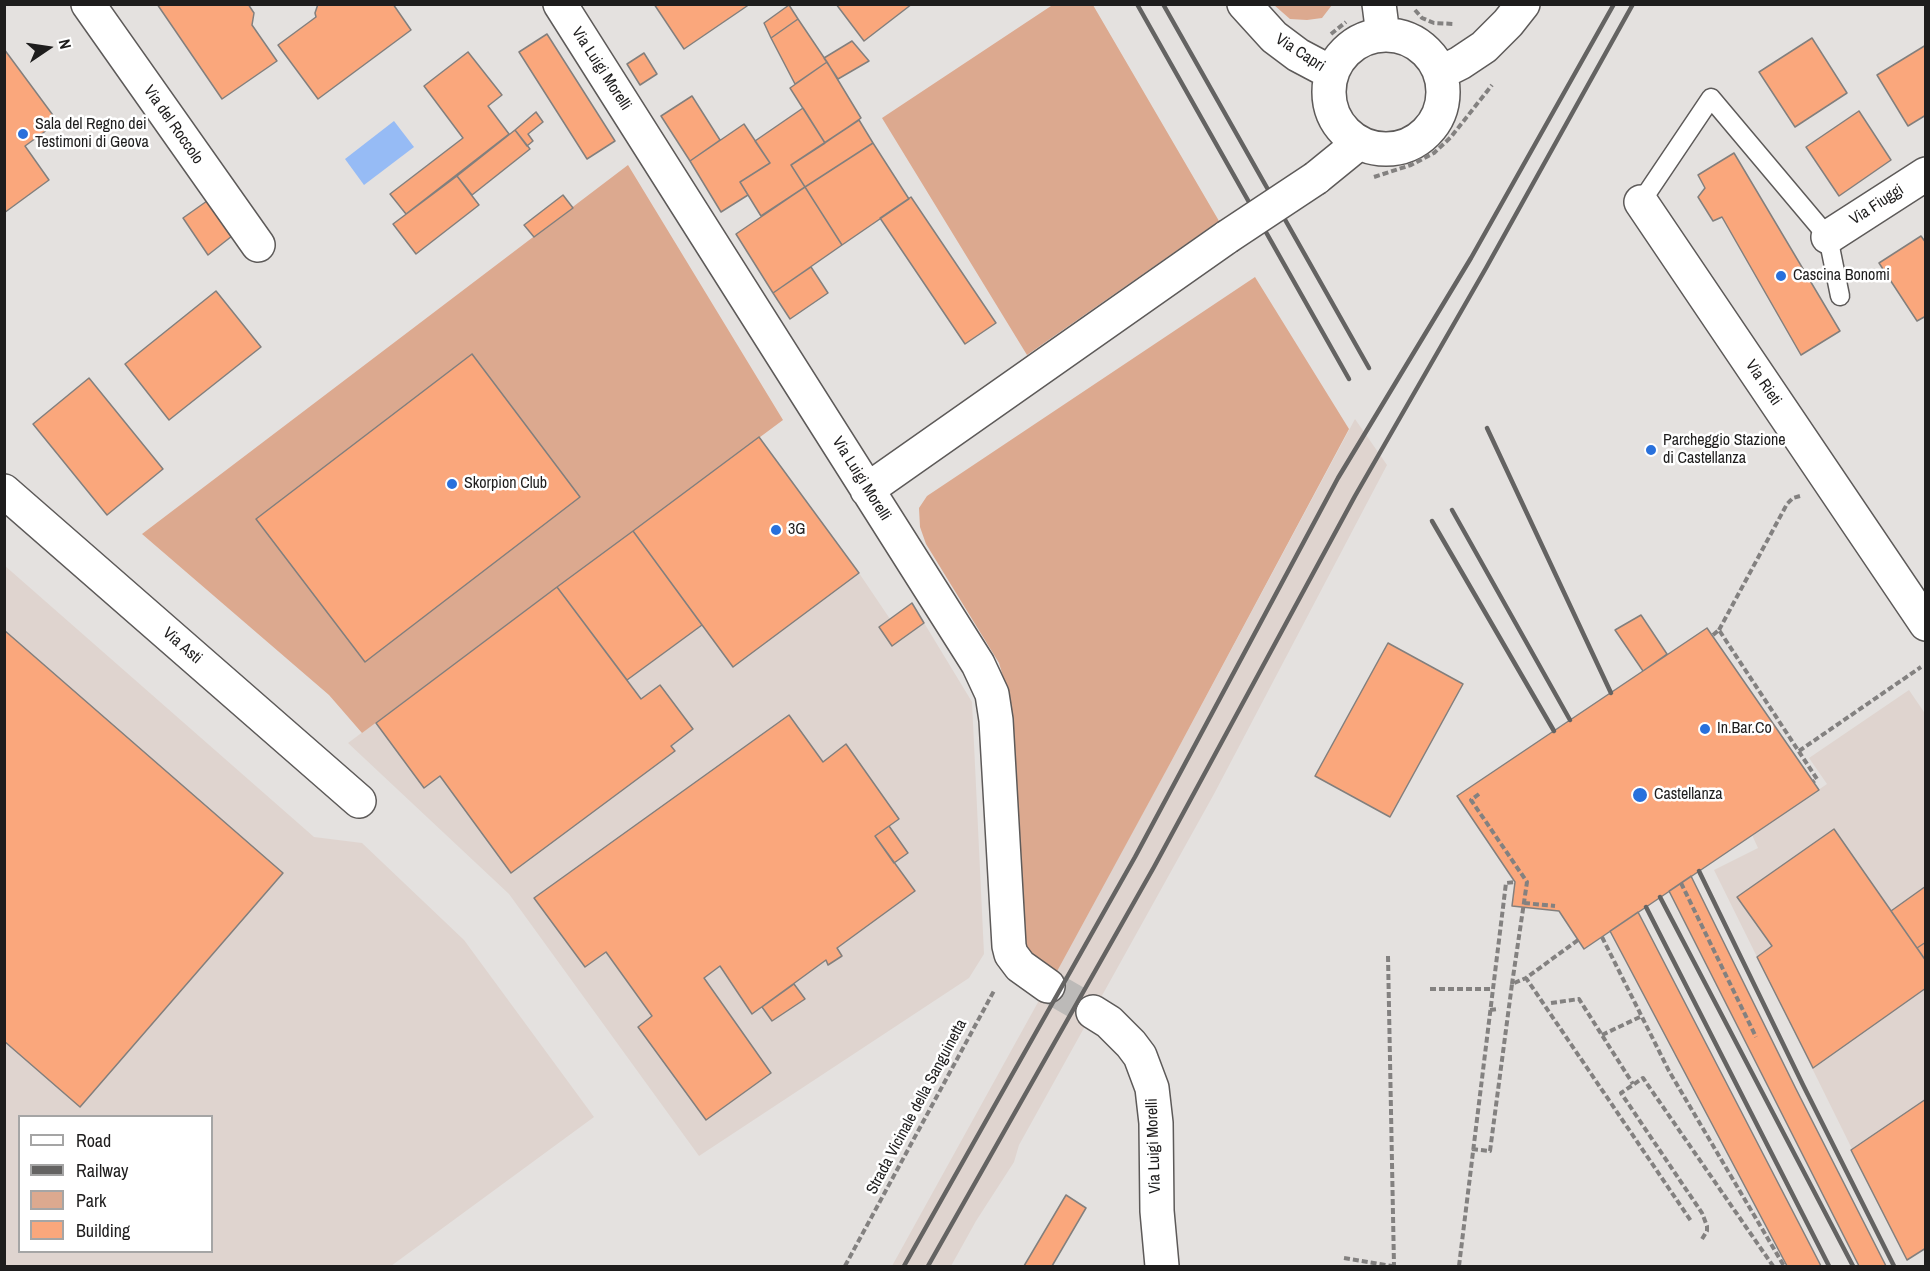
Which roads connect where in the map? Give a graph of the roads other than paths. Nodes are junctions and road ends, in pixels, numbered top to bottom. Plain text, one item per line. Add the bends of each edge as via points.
1 (88, 4) edge
2 (560, 4) edge
3 (1244, 4) edge
4 (1523, 4) edge
5 (1381, 20) edge
6 (1332, 73) junction
7 (1440, 73) junction
8 (1359, 143) junction
9 (1926, 174) edge
10 (1641, 202) joint
11 (1828, 237) junction
12 (258, 245) dead end
13 (1840, 296) dead end
14 (867, 490) junction
15 (4, 491) edge
16 (1926, 624) edge
17 (359, 801) dead end
18 (1048, 986) tunnel mouth
19 (1093, 1012) tunnel mouth
20 (1162, 1266) edge

1 - 12 street, Via del Roccolo
2 - 14 street, Via Luigi Morelli
3 - 6 street, Via Capri via 1274,38
4 - 7 street via 1484,47
5 - 6 street via 1367,38 1340,58
5 - 7 street via 1418,45
6 - 8 street via 1329,89 1336,120
7 - 8 street via 1440,111 1416,141 1397,148
8 - 14 street, bridge via 1316,178
9 - 11 street, Via Fiuggi
10 - 11 lane via 1711,98
10 - 16 street, Via Rieti
11 - 13 lane
14 - 18 street, Via Luigi Morelli via 971,652 992,694 1007,935 1011,954 1020,966
15 - 17 street, Via Asti
19 - 20 street, Via Luigi Morelli via 1131,1044 1152,1088

